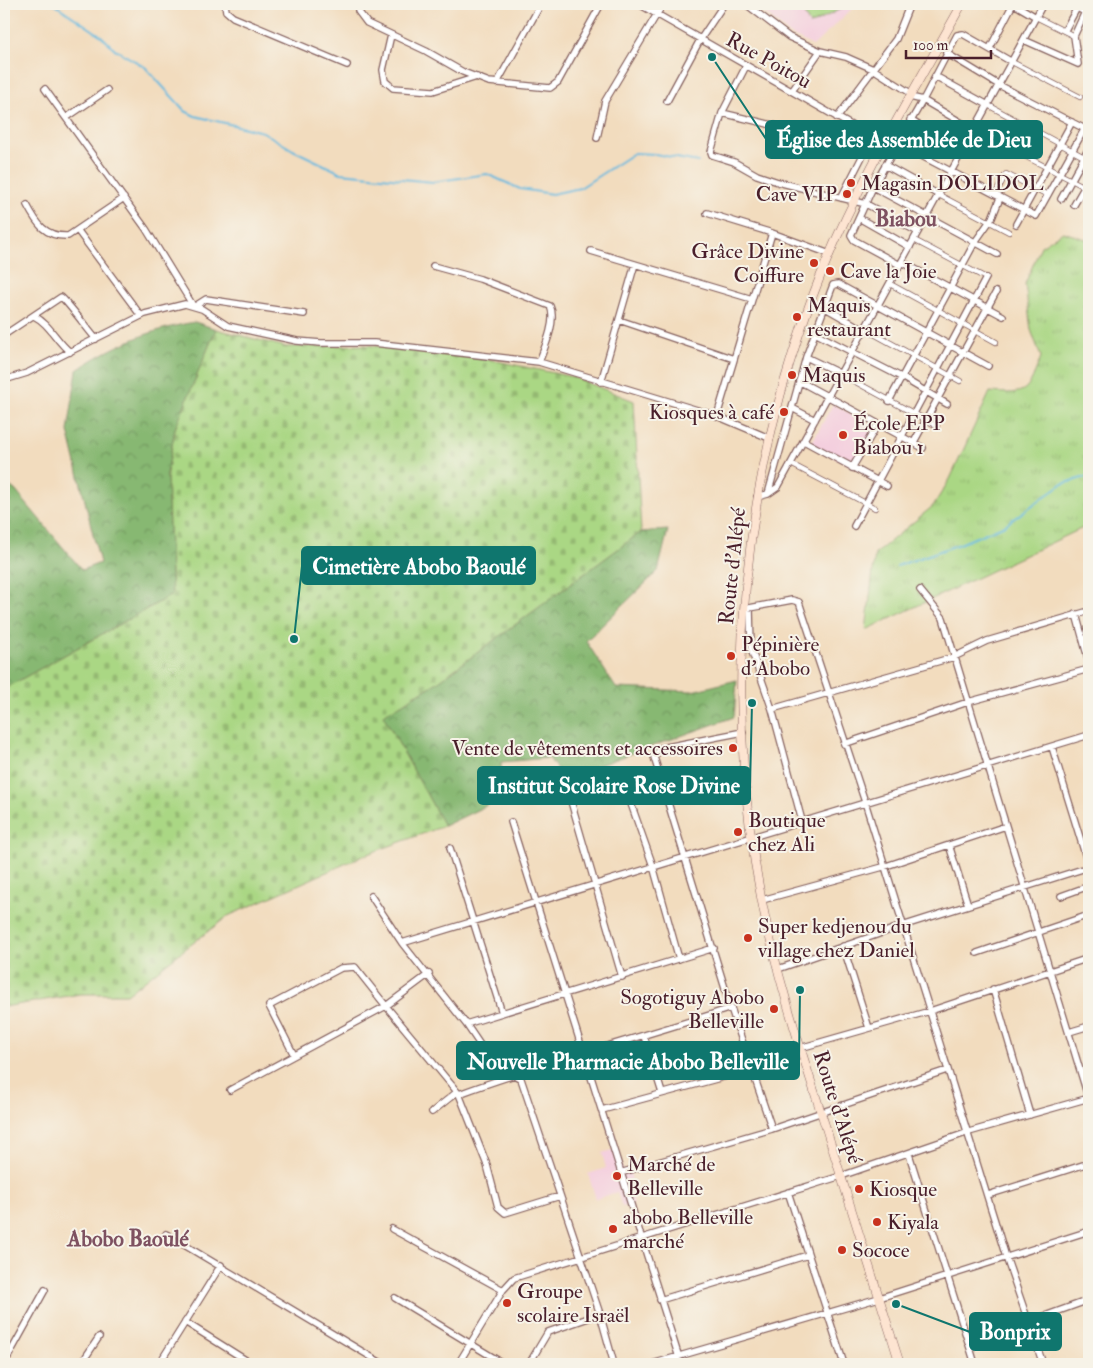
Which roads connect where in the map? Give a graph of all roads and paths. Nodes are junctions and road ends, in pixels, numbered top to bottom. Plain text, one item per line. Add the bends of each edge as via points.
1 (225, 4) edge
2 (358, 4) edge
3 (541, 4) edge
4 (601, 4) edge
5 (639, 4) edge
6 (662, 4) edge
7 (724, 4) edge
8 (746, 4) edge
9 (910, 4) edge
10 (962, 4) edge
11 (1014, 4) edge
12 (1043, 4) edge
13 (1070, 4) edge
14 (1089, 5) edge
15 (1078, 6) edge
16 (1086, 12) junction
17 (656, 15) junction
18 (1036, 17) junction
19 (1065, 30) junction
20 (391, 35) junction
21 (1074, 36) junction
22 (700, 40) junction
23 (1024, 40) junction
24 (990, 48) junction
25 (820, 51) junction
26 (946, 53) junction
27 (1012, 62) junction
28 (348, 65) dead end
29 (746, 66) junction
30 (873, 69) junction
31 (935, 76) junction
32 (477, 77) junction
33 (496, 83) junction
34 (999, 85) junction
35 (44, 89) dead end
36 (107, 90) dead end
37 (792, 90) junction
38 (911, 96) junction
39 (1080, 97) dead end
40 (923, 100) junction
41 (667, 101) dead end
42 (988, 105) junction
43 (722, 113) junction
44 (66, 118) junction
45 (837, 118) junction
46 (910, 120) junction
47 (1072, 122) junction
48 (974, 130) junction
49 (1087, 130) edge
50 (597, 138) dead end
51 (897, 142) junction
52 (884, 144) junction
53 (1060, 144) junction
54 (1089, 148) edge
55 (963, 151) junction
56 (1072, 151) junction
57 (1084, 157) junction
58 (885, 165) junction
59 (1048, 167) junction
60 (951, 173) junction
61 (1060, 174) junction
62 (1089, 179) edge
63 (1072, 180) junction
64 (873, 187) junction
65 (1085, 187) junction
66 (1036, 189) junction
67 (939, 195) junction
68 (1048, 195) junction
69 (997, 197) junction
70 (124, 198) junction
71 (841, 198) junction
72 (1061, 199) dead end
73 (854, 201) junction
74 (866, 204) junction
75 (27, 205) dead end
76 (1074, 206) dead end
77 (1024, 211) junction
78 (707, 213) dead end
79 (858, 218) junction
80 (926, 218) junction
81 (988, 222) junction
82 (1016, 224) dead end
83 (78, 231) junction
84 (918, 232) junction
85 (1009, 232) dead end
86 (772, 233) junction
87 (914, 240) junction
88 (975, 242) junction
89 (910, 247) junction
90 (591, 251) dead end
91 (830, 254) junction
92 (998, 254) dead end
93 (635, 264) junction
94 (901, 264) junction
95 (433, 266) dead end
96 (963, 266) junction
97 (986, 278) joint
98 (890, 284) junction
99 (950, 288) junction
100 (996, 292) dead end
101 (752, 299) junction
102 (974, 300) junction
103 (194, 305) junction
104 (824, 307) junction
105 (877, 307) junction
106 (986, 307) junction
107 (939, 311) junction
108 (304, 314) dead end
109 (34, 316) junction
110 (140, 316) junction
111 (1003, 316) dead end
112 (619, 320) junction
113 (963, 325) junction
114 (865, 330) junction
115 (974, 331) junction
116 (815, 333) junction
117 (926, 333) junction
118 (4, 335) edge
119 (96, 339) junction
120 (996, 342) dead end
121 (950, 347) junction
122 (70, 352) junction
123 (852, 352) junction
124 (963, 353) junction
125 (914, 356) junction
126 (806, 357) junction
127 (734, 359) junction
128 (539, 362) junction
129 (988, 366) dead end
130 (938, 370) junction
131 (841, 374) junction
132 (950, 376) junction
133 (903, 378) junction
134 (4, 380) edge
135 (799, 381) junction
136 (960, 381) dead end
137 (601, 382) junction
138 (927, 392) junction
139 (828, 398) junction
140 (938, 399) junction
141 (889, 401) junction
142 (946, 404) dead end
143 (792, 408) junction
144 (914, 414) junction
145 (716, 416) junction
146 (815, 420) junction
147 (927, 421) junction
148 (878, 424) junction
149 (937, 426) dead end
150 (902, 436) junction
151 (769, 438) junction
152 (804, 441) junction
153 (914, 442) junction
154 (923, 448) dead end
155 (791, 464) junction
156 (852, 468) junction
157 (878, 481) junction
158 (888, 486) dead end
159 (768, 494) junction
160 (757, 497) junction
161 (866, 503) junction
162 (875, 508) dead end
163 (854, 526) dead end
164 (920, 590) dead end
165 (747, 608) junction
166 (1089, 611) edge
167 (1076, 614) junction
168 (954, 657) junction
169 (1089, 662) edge
170 (1089, 669) edge
171 (829, 694) junction
172 (968, 702) junction
173 (772, 709) junction
174 (743, 732) junction
175 (1089, 735) edge
176 (844, 744) junction
177 (1052, 747) junction
178 (988, 766) junction
179 (623, 781) dead end
180 (568, 791) dead end
181 (865, 802) junction
182 (802, 821) junction
183 (511, 822) dead end
184 (1006, 826) junction
185 (750, 836) junction
186 (949, 845) junction
187 (450, 848) dead end
188 (686, 856) junction
189 (653, 866) junction
190 (883, 867) junction
191 (1089, 867) edge
192 (595, 883) junction
193 (1025, 886) junction
194 (1089, 886) edge
195 (371, 896) dead end
196 (1061, 896) dead end
197 (762, 900) junction
198 (536, 902) junction
199 (968, 905) junction
200 (1089, 915) edge
201 (473, 921) junction
202 (902, 926) junction
203 (1038, 931) junction
204 (402, 943) junction
205 (843, 946) junction
206 (714, 948) junction
207 (977, 953) dead end
208 (1089, 958) edge
209 (679, 960) junction
210 (778, 969) junction
211 (1050, 970) junction
212 (429, 974) junction
213 (622, 977) junction
214 (992, 989) junction
215 (566, 994) junction
216 (386, 1006) junction
217 (731, 1008) junction
218 (930, 1010) junction
219 (502, 1013) junction
220 (466, 1024) junction
221 (1089, 1026) edge
222 (869, 1028) junction
223 (1069, 1032) junction
224 (644, 1036) junction
225 (800, 1048) junction
226 (584, 1054) junction
227 (294, 1055) junction
228 (753, 1069) junction
229 (947, 1070) junction
230 (514, 1074) junction
231 (230, 1090) dead end
232 (458, 1093) junction
233 (662, 1093) junction
234 (1089, 1099) edge
235 (602, 1110) junction
236 (432, 1112) dead end
237 (821, 1112) junction
238 (1030, 1115) junction
239 (772, 1129) junction
240 (969, 1132) junction
241 (908, 1154) junction
242 (1089, 1163) edge
243 (620, 1173) junction
244 (841, 1176) junction
245 (788, 1192) junction
246 (988, 1195) junction
247 (560, 1196) junction
248 (392, 1229) dead end
249 (1089, 1231) edge
250 (166, 1234) dead end
251 (642, 1238) junction
252 (808, 1255) junction
253 (581, 1258) junction
254 (1006, 1258) junction
255 (221, 1265) junction
256 (947, 1276) junction
257 (45, 1290) dead end
258 (502, 1290) junction
259 (395, 1298) dead end
260 (879, 1298) junction
261 (660, 1300) junction
262 (1089, 1300) edge
263 (827, 1312) junction
264 (600, 1314) junction
265 (185, 1322) junction
266 (1028, 1322) junction
267 (99, 1337) dead end
268 (470, 1344) junction
269 (678, 1356) junction
270 (1089, 1362) edge
271 (4, 1364) edge
272 (81, 1364) edge
273 (159, 1364) edge
274 (252, 1364) edge
275 (383, 1364) edge
276 (458, 1364) edge
277 (504, 1364) edge
278 (529, 1364) edge
279 (614, 1364) edge
280 (652, 1364) edge
281 (681, 1364) edge
282 (844, 1364) edge
283 (900, 1364) edge
284 (974, 1364) edge
285 (1043, 1364) edge
286 (1082, 1364) edge

1 - 28 street via 226,11 233,18
2 - 20 street via 358,11 367,23
3 - 33 street
4 - 33 street via 558,82 550,88
5 - 17 street, Rue Poitou
6 - 17 street
7 - 22 street
8 - 25 street via 789,37
9 - 30 street via 896,40
10 - 38 main road, Route d'Alépé
11 - 18 street
11 - 24 street
12 - 18 street
13 - 15 street
14 - 16 street
15 - 16 street
15 - 19 street
16 - 21 street
17 - 22 street, Rue Poitou
17 - 50 street via 604,101
18 - 19 street
18 - 23 street
19 - 21 street
20 - 32 street
20 - 32 street via 382,70 385,81 394,88 433,91
21 - 23 street via 1078,64
22 - 29 street, Rue Poitou
22 - 41 street
23 - 27 street
24 - 26 street via 962,34 956,36
24 - 27 street
25 - 30 street via 846,57
25 - 37 street
26 - 31 street
26 - 34 street
27 - 34 street
27 - 39 street
29 - 37 street, Rue Poitou
29 - 43 street
30 - 38 street
30 - 45 street
31 - 40 street
31 - 42 street
32 - 33 street
34 - 42 street
34 - 47 street
35 - 44 street
36 - 44 street
37 - 45 street, Rue Poitou
38 - 40 street
38 - 52 main road, Route d'Alépé
40 - 46 street
40 - 48 street
42 - 48 street
42 - 53 street
43 - 71 street via 712,155 778,182
43 - 71 street via 802,132 861,152 862,157
44 - 70 street
45 - 52 street, Rue Poitou
46 - 51 street
46 - 55 street
47 - 49 street
47 - 53 street
48 - 55 street
48 - 59 street
49 - 56 street
51 - 58 street
51 - 60 street
52 - 73 main road, Route d'Alépé
53 - 56 street
53 - 59 street
54 - 57 street
55 - 60 street
56 - 57 street
56 - 61 street
57 - 63 street
58 - 64 street
58 - 67 street
59 - 61 street
59 - 66 street
60 - 67 street
60 - 69 street
61 - 63 street
61 - 68 street
62 - 65 street
63 - 65 street
63 - 72 street
64 - 74 street
64 - 80 street
65 - 76 street
66 - 68 street
66 - 69 street via 1006,174
66 - 77 street
67 - 80 street
67 - 81 street
68 - 77 street via 1036,216
69 - 77 street
69 - 81 street
70 - 83 street
70 - 103 street
71 - 73 street
73 - 74 street
73 - 91 main road, Route d'Alépé
74 - 79 street
74 - 84 street
75 - 83 street via 40,228 47,232 60,237
77 - 82 street
78 - 86 street
79 - 89 street
79 - 94 street via 851,238
80 - 84 street
80 - 88 street
81 - 85 street
81 - 88 street
83 - 110 street
84 - 87 street
86 - 91 street
86 - 101 street
87 - 89 street
87 - 96 street
88 - 92 street
88 - 96 street
89 - 94 street
90 - 93 street
91 - 151 main road, Route d'Alépé via 806,317
93 - 101 street
93 - 112 street
94 - 98 street
94 - 99 street
95 - 128 street via 480,279 550,306 552,320
96 - 97 street
96 - 99 street
97 - 102 street
98 - 105 street
98 - 107 street
99 - 102 street
99 - 107 street
100 - 106 street
101 - 127 street
102 - 106 street
102 - 113 street
103 - 108 street via 206,299
103 - 110 street via 185,304
103 - 128 street via 228,326 297,340 374,343
104 - 105 street via 836,284
104 - 114 street
104 - 116 street
105 - 114 street
105 - 117 street
106 - 111 street
106 - 115 street
107 - 113 street
107 - 117 street
109 - 118 street
109 - 119 street via 61,297
109 - 122 street via 46,323
110 - 119 street
112 - 127 street
112 - 137 street
113 - 115 street
113 - 121 street
114 - 123 street
114 - 125 street
115 - 120 street
115 - 124 street
116 - 123 street
116 - 126 street
117 - 121 street
117 - 125 street
119 - 122 street
121 - 124 street
121 - 130 street
122 - 134 street via 27,373
123 - 131 street
123 - 133 street
124 - 129 street
124 - 132 street
125 - 130 street
125 - 133 street
126 - 131 street
126 - 135 street
127 - 145 street
128 - 137 street
130 - 132 street
130 - 138 street
131 - 139 street
131 - 141 street
132 - 136 street
132 - 140 street
133 - 138 street
133 - 141 street
135 - 139 street
135 - 143 street
137 - 145 street
138 - 140 street
138 - 144 street
139 - 146 street
139 - 148 street
140 - 142 street
140 - 147 street
141 - 144 street
143 - 146 street
143 - 159 street
144 - 147 street
144 - 150 street
145 - 151 street
146 - 152 street
147 - 149 street
147 - 153 street
148 - 150 street
148 - 156 street
150 - 153 street
150 - 157 street
151 - 160 main road, Route d'Alépé
152 - 155 street
152 - 156 street
153 - 154 street
155 - 159 street via 778,487
155 - 161 street
156 - 157 street
157 - 158 street
157 - 161 street
159 - 160 street
160 - 165 main road, Route d'Alépé
161 - 162 street
161 - 163 street
164 - 168 street via 940,613
165 - 171 street via 798,601
165 - 173 street via 751,649
165 - 174 main road, Route d'Alépé via 740,694
166 - 167 street
167 - 168 street via 987,641
167 - 169 street
168 - 171 street
168 - 172 street
170 - 172 street
171 - 173 street
171 - 176 street
172 - 176 street
172 - 178 street
173 - 182 street
174 - 185 main road, Route d'Alépé
174 - 188 street via 661,748 654,754
175 - 177 street
176 - 181 street
177 - 178 street
177 - 191 street
178 - 181 street
178 - 184 street
179 - 189 street
180 - 192 street
181 - 182 street
181 - 190 street
182 - 185 street
183 - 198 street
184 - 186 street
184 - 193 street
185 - 188 street
185 - 197 main road, Route d'Alépé
186 - 190 street
186 - 199 street
187 - 201 street
188 - 189 street
188 - 206 street
189 - 192 street
189 - 209 street
190 - 197 street
190 - 202 street
191 - 193 street
192 - 198 street
192 - 213 street
193 - 199 street
193 - 203 street
194 - 196 street
195 - 204 street
197 - 210 main road, Route d'Alépé
198 - 201 street
198 - 215 street
199 - 202 street
200 - 203 street
201 - 204 street
201 - 219 street
202 - 205 street
202 - 218 street
203 - 207 street
203 - 211 street
204 - 212 street
205 - 210 street
205 - 222 street
206 - 209 street
206 - 217 street
208 - 211 street
209 - 213 street
210 - 225 main road, Route d'Alépé
211 - 214 street
211 - 223 street
212 - 216 street
212 - 220 street
213 - 215 street
214 - 218 street
214 - 238 street
215 - 219 street
215 - 226 street
216 - 227 street
216 - 227 street via 351,966 341,968 272,1004 268,1009
216 - 232 street
217 - 224 street
217 - 228 street
218 - 222 street
218 - 229 street
219 - 220 street
220 - 230 street via 491,1061
221 - 223 street
222 - 225 street
223 - 234 street
224 - 226 street
224 - 233 street
225 - 237 main road, Route d'Alépé
226 - 230 street
226 - 235 street
227 - 231 street
228 - 233 street
228 - 239 street
229 - 237 street
229 - 240 street
230 - 232 street
230 - 247 street via 521,1080
232 - 236 street
232 - 247 street via 487,1165 501,1211
233 - 235 street
234 - 238 street
235 - 243 street
237 - 239 street
237 - 244 main road, Route d'Alépé
238 - 240 street
239 - 243 street
240 - 241 street
240 - 246 street
241 - 244 street
241 - 256 street
242 - 246 street
243 - 251 street
244 - 245 street
244 - 260 main road, Route d'Alépé
245 - 251 street
245 - 252 street
246 - 254 street
247 - 253 street
248 - 258 street
249 - 254 street
250 - 255 street
251 - 253 street
251 - 261 street
252 - 261 street
252 - 263 street
253 - 258 street via 514,1278
253 - 264 street
254 - 256 street
254 - 266 street
255 - 265 street
255 - 275 street
256 - 260 street
256 - 284 street
257 - 271 street
258 - 268 street
259 - 268 street
260 - 263 street
260 - 283 main road, Route d'Alépé
261 - 269 street
262 - 266 street
263 - 269 street
263 - 282 street
264 - 278 street via 548,1332
264 - 279 street
265 - 273 street
265 - 274 street
266 - 285 street
267 - 272 street
268 - 276 street
268 - 277 street
269 - 280 street
269 - 281 street
270 - 286 street

